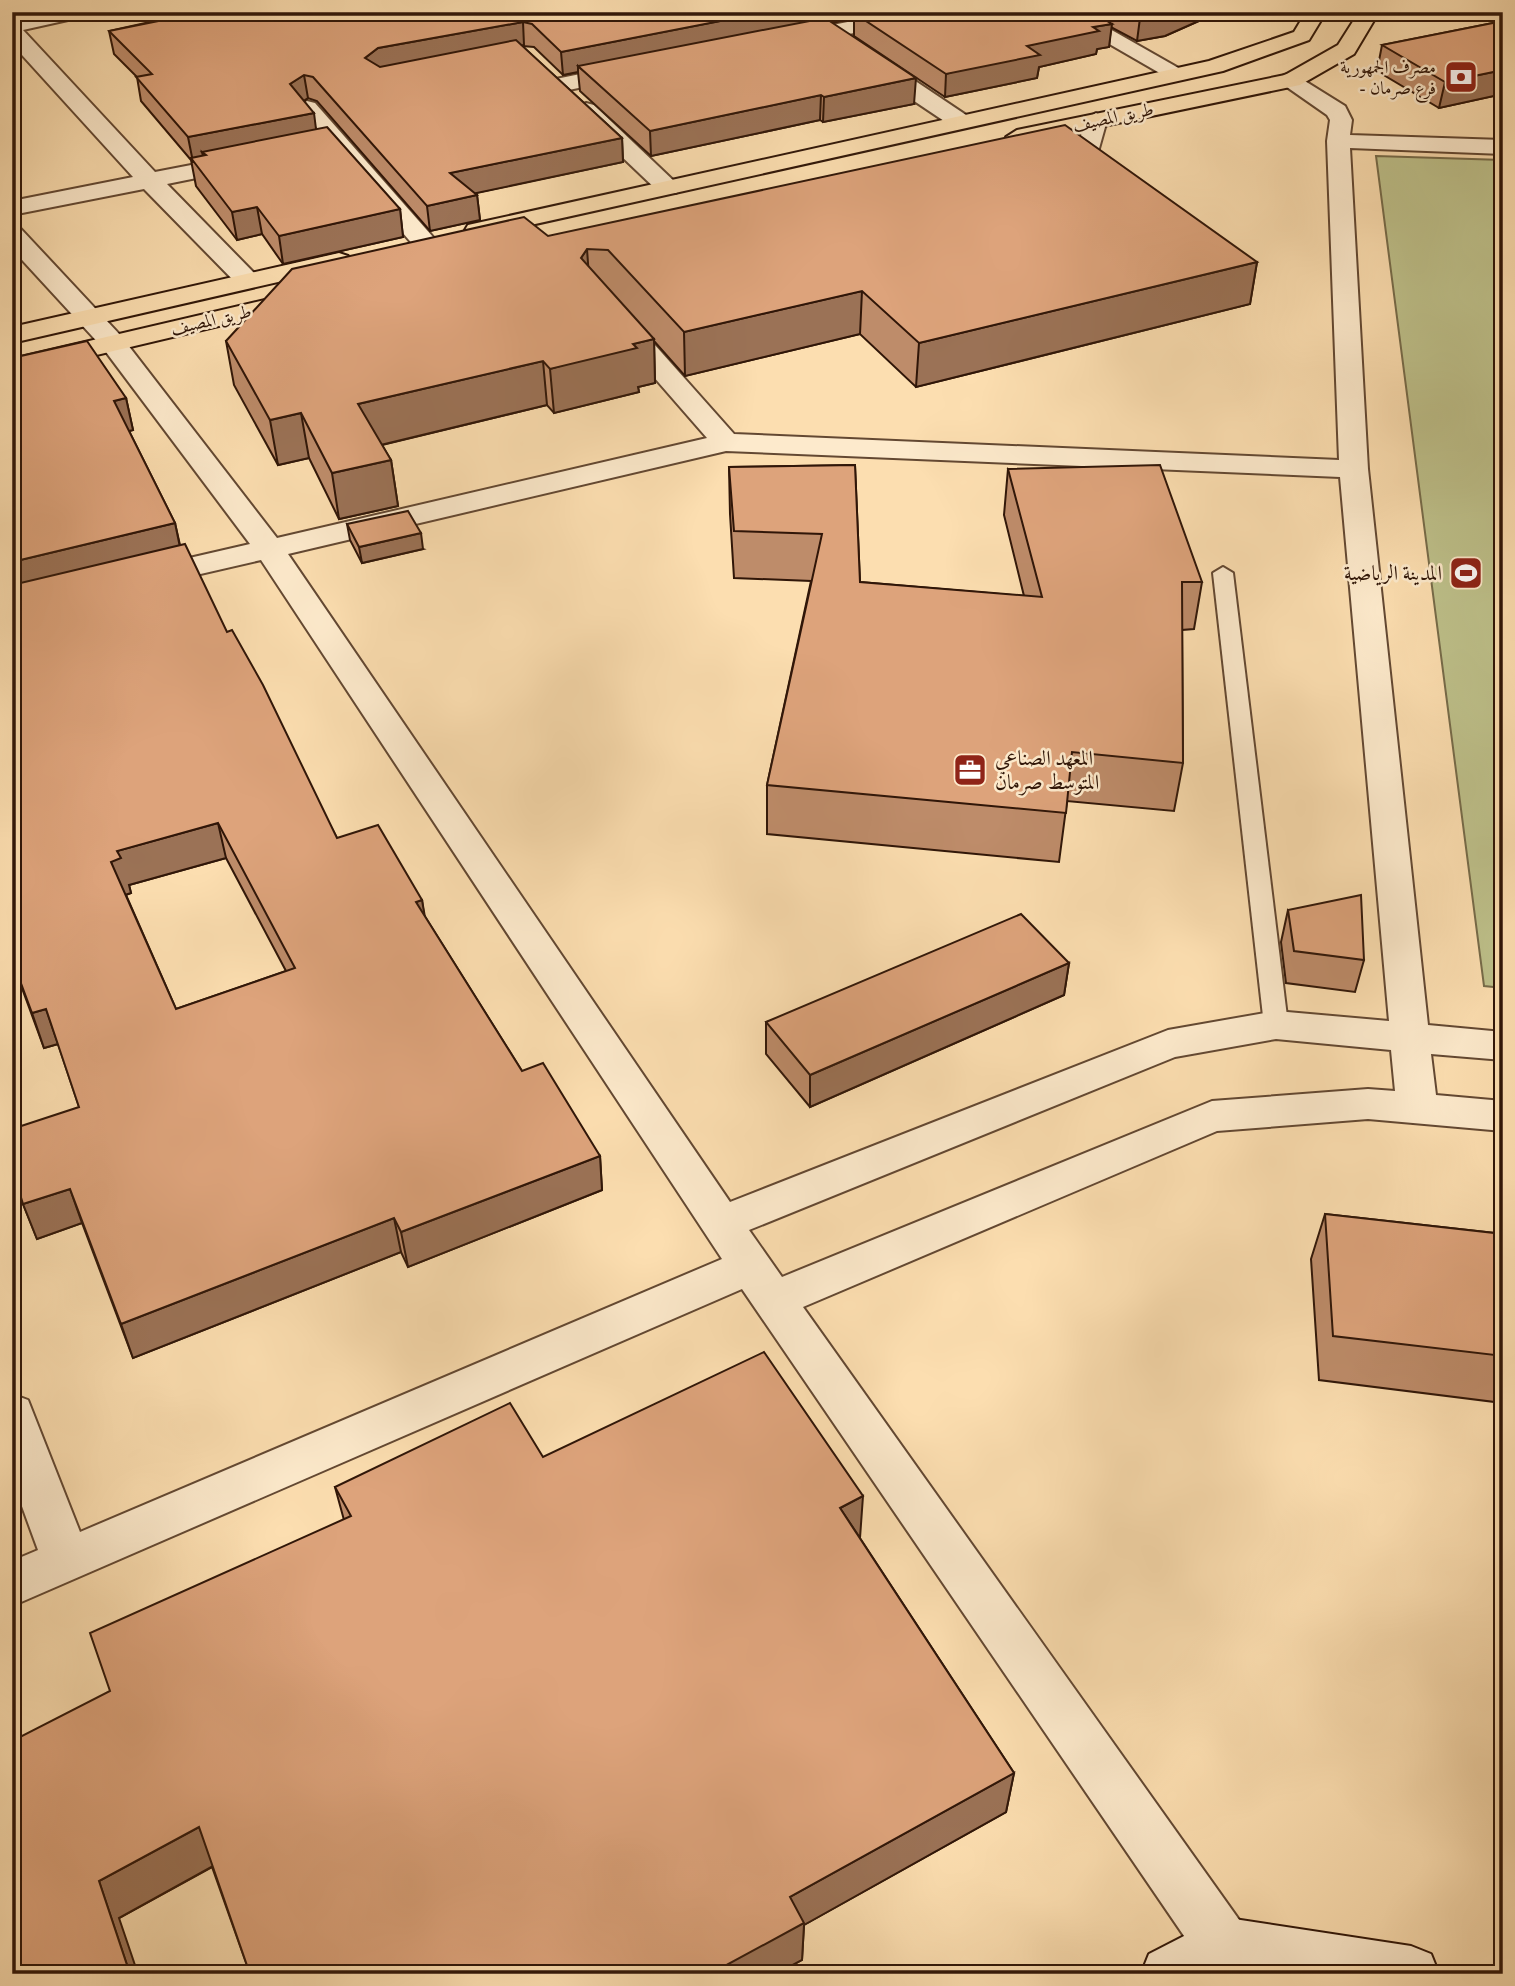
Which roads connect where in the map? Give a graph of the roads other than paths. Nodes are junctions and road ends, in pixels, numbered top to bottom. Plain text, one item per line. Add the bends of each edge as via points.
1 (79, 12) edge
2 (933, 12) edge
3 (1064, 12) edge
4 (1316, 12) edge
5 (1369, 12) edge
6 (12, 28) edge
7 (828, 32) junction
8 (774, 43) edge
9 (653, 66) edge
10 (1178, 74) junction
11 (1292, 80) junction
12 (307, 108) edge
13 (1096, 120) junction
14 (961, 122) junction
15 (1338, 141) junction
16 (338, 143) junction
17 (987, 144) edge
18 (1503, 147) edge
19 (311, 148) edge
20 (270, 156) edge
21 (1018, 165) edge
22 (149, 180) junction
23 (668, 188) junction
24 (12, 208) edge
25 (12, 234) edge
26 (424, 242) junction
27 (397, 248) edge
28 (356, 257) edge
29 (248, 281) junction
30 (324, 294) edge
31 (599, 299) edge
32 (99, 330) junction
33 (12, 335) edge
34 (12, 367) edge
35 (726, 442) junction
36 (1354, 469) junction
37 (268, 547) junction
38 (1223, 573) dead end
39 (120, 584) edge
40 (1276, 1025) junction
41 (1410, 1036) junction
42 (1503, 1046) edge
43 (1417, 1109) junction
44 (1503, 1116) edge
45 (721, 1224) junction
46 (761, 1283) junction
47 (12, 1415) edge
48 (66, 1560) junction
49 (12, 1584) edge
50 (1233, 1959) edge
51 (1169, 1974) edge
52 (1411, 1974) edge

1 - 6 street
2 - 7 street
3 - 10 street
4 - 10 main road, طريق المصيف via 1302,36
5 - 11 main road, طريق المصيف via 1346,49
6 - 22 street
7 - 8 street
7 - 14 street
9 - 23 street via 551,78
10 - 14 main road, طريق المصيف
11 - 13 main road, طريق المصيف
11 - 15 street via 1337,111 1341,120
12 - 16 street
13 - 17 main road, طريق المصيف
13 - 21 street via 1092,142 1085,150
14 - 23 main road, طريق المصيف
15 - 18 street
15 - 36 street
16 - 19 street
16 - 26 street
20 - 22 street
22 - 24 street
22 - 29 street
23 - 26 main road, طريق المصيف
25 - 32 street
26 - 27 main road, طريق المصيف
28 - 29 main road, طريق المصيف
29 - 32 main road, طريق المصيف
30 - 32 main road, طريق المصيف
31 - 35 street
32 - 33 main road, طريق المصيف
32 - 34 main road, طريق المصيف
32 - 37 street
35 - 36 street
35 - 37 street
36 - 41 street
37 - 39 street
37 - 45 street
38 - 40 lane
40 - 41 street
40 - 45 street via 1168,1044
41 - 42 street
41 - 43 street
43 - 44 street
43 - 46 street via 1368,1104 1212,1116
45 - 46 street
46 - 48 street
46 - 50 street
47 - 48 street
48 - 49 street
50 - 51 street
50 - 52 street

